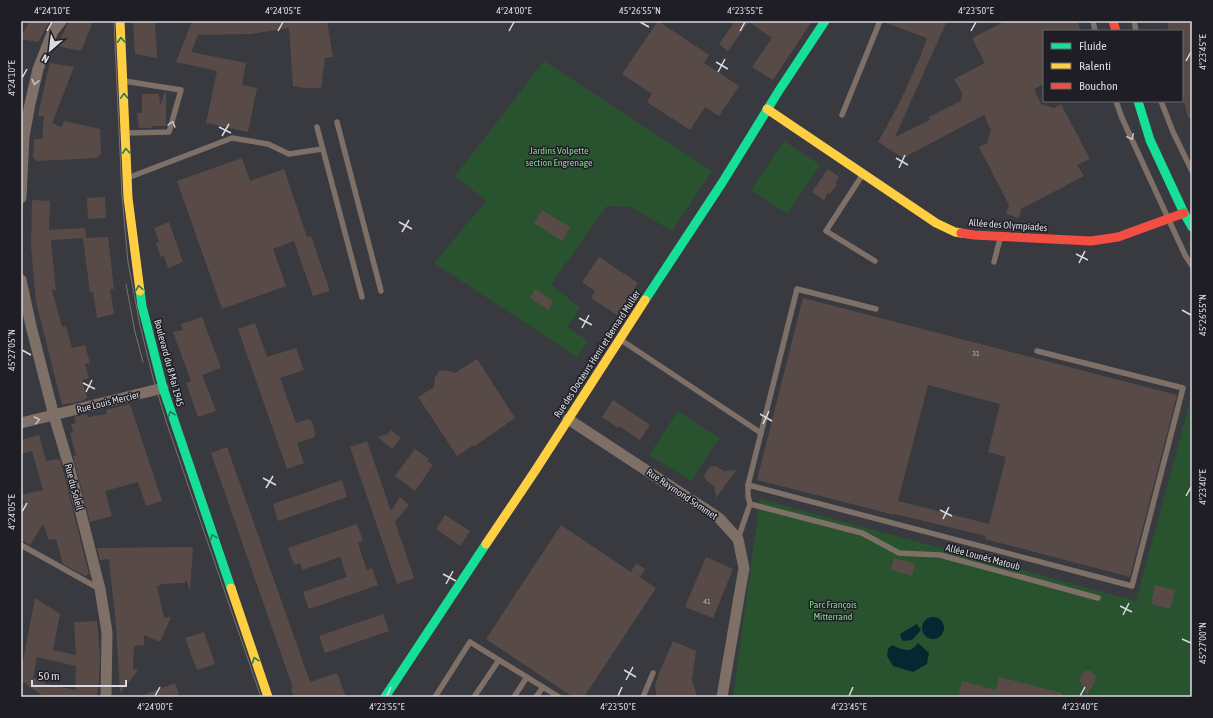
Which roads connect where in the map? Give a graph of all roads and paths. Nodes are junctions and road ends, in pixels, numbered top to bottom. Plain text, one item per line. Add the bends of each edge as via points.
1 (61, 21) edge
2 (120, 21) edge
3 (825, 21) edge
4 (880, 21) edge
5 (123, 80) junction
6 (1116, 102) edge
7 (1138, 102) edge
8 (1161, 102) edge
9 (767, 109) junction
10 (842, 115) dead end
11 (337, 122) dead end
12 (317, 127) dead end
13 (125, 133) junction
14 (322, 149) junction
15 (1192, 171) edge
16 (864, 174) junction
17 (128, 178) junction
18 (21, 198) edge
19 (1184, 213) junction
20 (1169, 219) junction
21 (1192, 227) edge
22 (1001, 236) junction
23 (874, 261) dead end
24 (994, 262) dead end
25 (1192, 266) edge
26 (21, 280) edge
27 (381, 291) dead end
28 (362, 297) dead end
29 (876, 309) dead end
30 (619, 339) junction
31 (1038, 351) dead end
32 (163, 388) junction
33 (54, 416) junction
34 (568, 419) junction
35 (21, 424) edge
36 (761, 433) junction
37 (748, 485) junction
38 (750, 504) junction
39 (738, 538) junction
40 (21, 546) edge
41 (100, 589) junction
42 (1098, 598) dead end
43 (499, 660) junction
44 (653, 673) dead end
45 (527, 677) junction
46 (543, 687) junction
47 (557, 696) edge
48 (106, 697) edge
49 (268, 697) edge
50 (385, 697) edge
51 (435, 697) edge
52 (474, 697) edge
53 (514, 697) edge
54 (536, 697) edge
55 (643, 697) edge
56 (722, 697) edge

1 -> 18 street via 53,31 38,69 24,136
5 -> 2 main road, Boulevard du 8 Mai 1945
3 - 9 main road, Rue des Docteurs Henri et Bernard Muller
4 - 10 lane
13 -> 5 main road, Boulevard du 8 Mai 1945
13 -> 5 lane via 170,132 181,90
6 -> 20 lane
7 - 19 main road via 1150,140
8 - 15 lane
9 - 16 main road, Allée des Olympiades
9 - 30 main road, Rue des Docteurs Henri et Bernard Muller via 722,184
11 - 27 lane
12 - 14 lane
17 -> 13 main road, Boulevard du 8 Mai 1945
14 - 17 lane via 289,154 268,144 232,138
14 - 28 lane
16 - 22 main road, Allée des Olympiades via 936,223 955,232
16 - 23 lane via 826,231
32 -> 17 main road, Boulevard du 8 Mai 1945 via 141,300 131,227
19 - 20 main road, Allée des Olympiades
19 - 21 main road
20 - 22 main road, Allée des Olympiades via 1118,237 1091,241
20 - 25 lane
22 - 24 lane
26 - 33 street, Rue du Soleil
29 - 36 lane via 797,288
30 - 34 main road, Rue des Docteurs Henri et Bernard Muller
30 - 36 lane
31 - 37 lane via 1183,388 1132,586
32 - 33 street, Rue Louis Mercier
49 -> 32 main road, Boulevard du 8 Mai 1945
35 -> 33 street, Rue Louis Mercier
33 - 41 street, Rue du Soleil
34 - 39 street, Rue Raymond Sommet via 719,518
34 - 50 main road, Rue des Docteurs Henri et Bernard Muller
36 - 37 lane
37 - 38 lane
38 - 39 lane
38 - 42 lane, Allée Lounès Matoub via 862,533 899,553 940,555
39 - 56 street via 744,568
40 - 41 lane
41 - 48 street, Rue du Soleil via 107,632
43 - 45 lane
43 - 51 lane via 470,642
43 - 52 lane
44 - 55 lane
45 - 46 lane
45 - 53 lane
46 - 47 lane
46 - 54 lane

